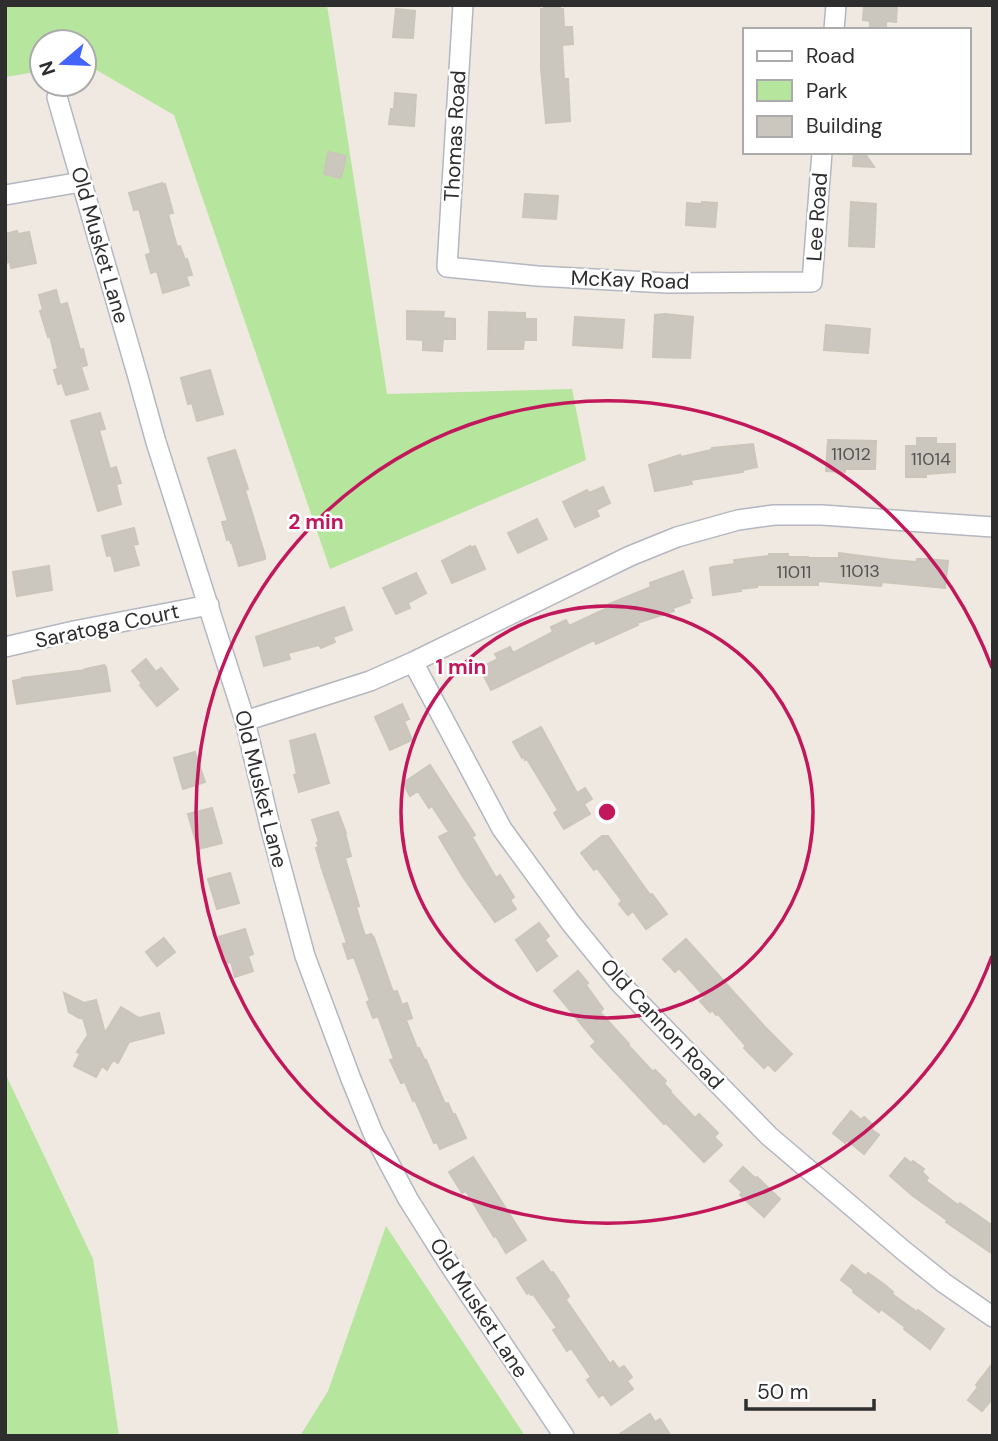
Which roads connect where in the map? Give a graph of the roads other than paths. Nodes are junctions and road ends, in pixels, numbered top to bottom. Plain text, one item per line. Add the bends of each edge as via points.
1 (463, 5) edge
2 (836, 5) edge
3 (834, 28) edge
4 (57, 98) edge
5 (821, 154) edge
6 (81, 182) junction
7 (5, 195) edge
8 (447, 267) joint
9 (812, 282) joint
10 (993, 527) edge
11 (209, 605) junction
12 (5, 648) edge
13 (413, 662) junction
14 (245, 721) junction
15 (993, 1317) edge
16 (564, 1436) edge

1 - 8 street, Thomas Road
2 - 3 street
4 - 6 street, Old Musket Lane
5 - 9 street, Lee Road
6 - 7 street
6 - 11 street, Old Musket Lane via 156,442
8 - 9 street, McKay Road via 668,283
10 - 13 street via 822,515 738,520 630,556
11 - 12 street, Saratoga Court
11 - 14 street, Old Musket Lane
13 - 14 street via 370,681
13 - 15 street, Old Cannon Road via 502,829 619,982 769,1136 904,1251
14 - 16 street, Old Musket Lane via 305,956 373,1133 447,1261

